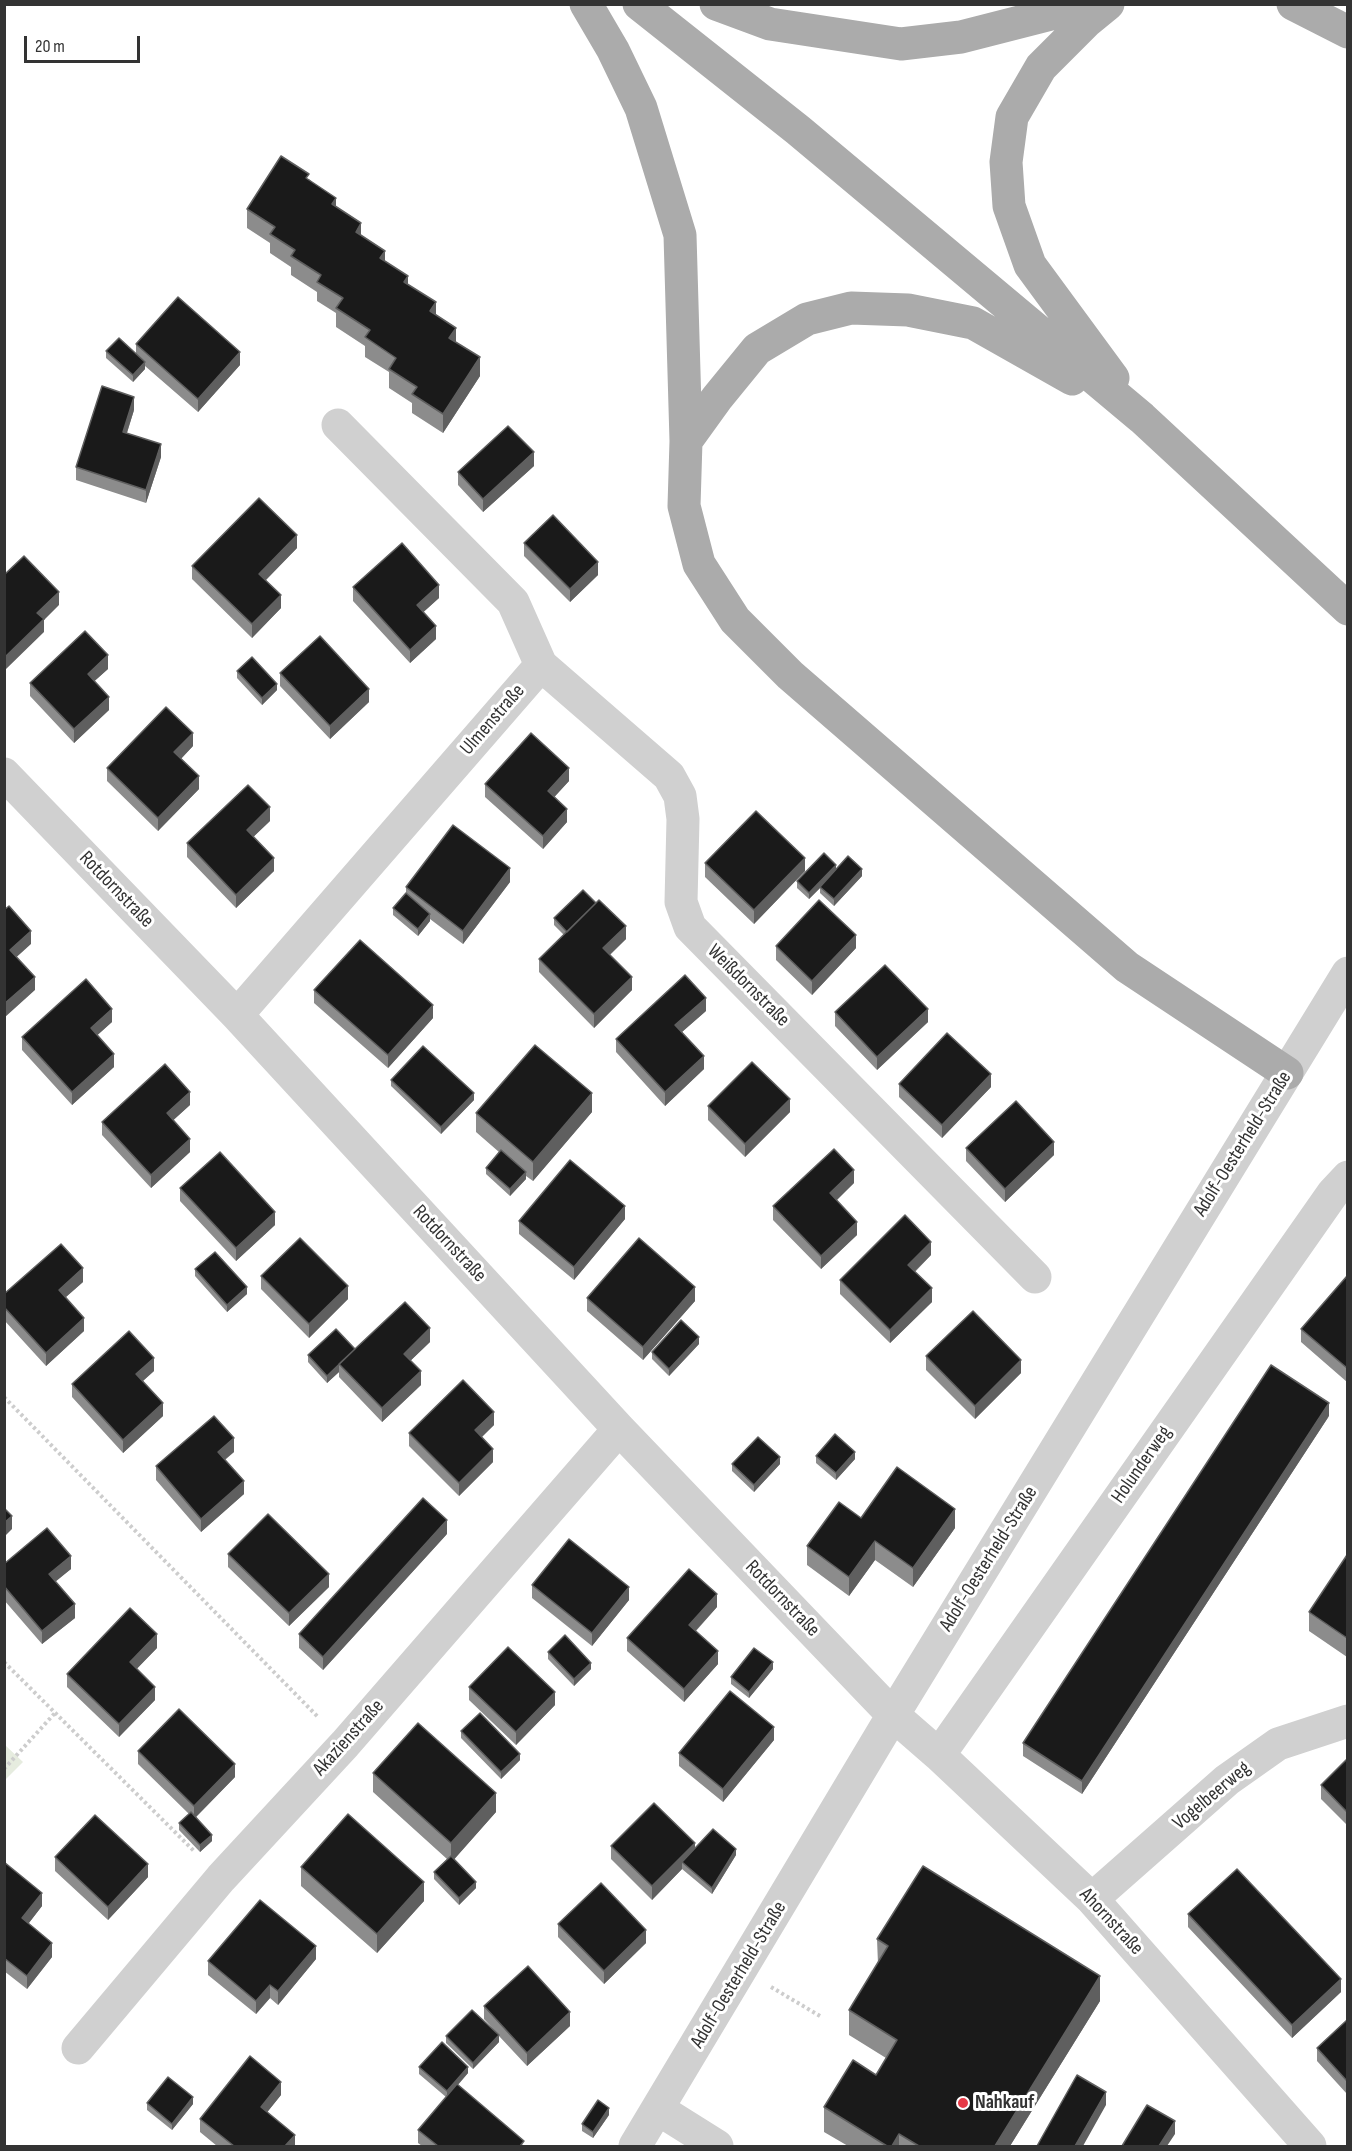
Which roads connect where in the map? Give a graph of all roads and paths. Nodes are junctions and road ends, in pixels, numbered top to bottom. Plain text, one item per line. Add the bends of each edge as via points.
1 (586, 4) edge
2 (639, 4) edge
3 (716, 4) edge
4 (1090, 4) edge
5 (1108, 4) edge
6 (1293, 4) edge
7 (1347, 32) edge
8 (1142, 418) junction
9 (338, 425) dead end
10 (686, 441) junction
11 (1347, 609) edge
12 (541, 665) junction
13 (4, 774) edge
14 (1347, 973) edge
15 (237, 1015) junction
16 (1287, 1073) junction
17 (1347, 1177) edge
18 (1035, 1277) dead end
19 (4, 1397) edge
20 (619, 1429) junction
21 (5, 1665) edge
22 (56, 1713) junction
23 (893, 1715) junction
24 (1347, 1721) edge
25 (345, 1744) junction
26 (939, 1755) junction
27 (4, 1769) edge
28 (221, 1878) junction
29 (1092, 1899) junction
30 (742, 1970) junction
31 (820, 2016) dead end
32 (78, 2048) dead end
33 (658, 2109) junction
34 (635, 2146) edge
35 (717, 2146) edge
36 (1311, 2146) edge

1 - 10 main road via 641,108 680,235
2 - 8 main road via 798,130
3 - 4 main road via 770,24 901,44 961,37
5 - 8 main road via 1041,67 1012,117 1006,162 1009,206 1030,265
6 - 7 main road
8 - 10 main road via 973,323 908,310 851,308 807,319 757,349
8 - 11 main road
9 - 12 street via 513,602
10 - 16 main road via 684,506 699,564 735,620 790,675 1127,967
12 - 15 street, Ulmenstraße
12 - 18 street, Weißdornstraße via 669,776 680,796 681,902 690,927
13 - 15 street, Rotdornstraße
14 - 16 street, Adolf-Oesterheld-Straße
15 - 20 street, Rotdornstraße
16 - 23 street, Adolf-Oesterheld-Straße
17 - 26 street, Holunderweg via 1332,1193
19 - 25 path
20 - 23 street, Rotdornstraße
20 - 25 street, Akazienstraße
21 - 22 path
22 - 27 path
22 - 28 path
23 - 26 street, Ahornstraße
23 - 30 street, Adolf-Oesterheld-Straße
24 - 29 street, Vogelbeerweg via 1278,1744 1227,1780
25 - 28 street, Akazienstraße
26 - 29 street, Ahornstraße
28 - 32 street, Akazienstraße
29 - 36 street, Ahornstraße
30 - 31 path
30 - 33 street, Adolf-Oesterheld-Straße
33 - 34 street, Adolf-Oesterheld-Straße
33 - 35 street

